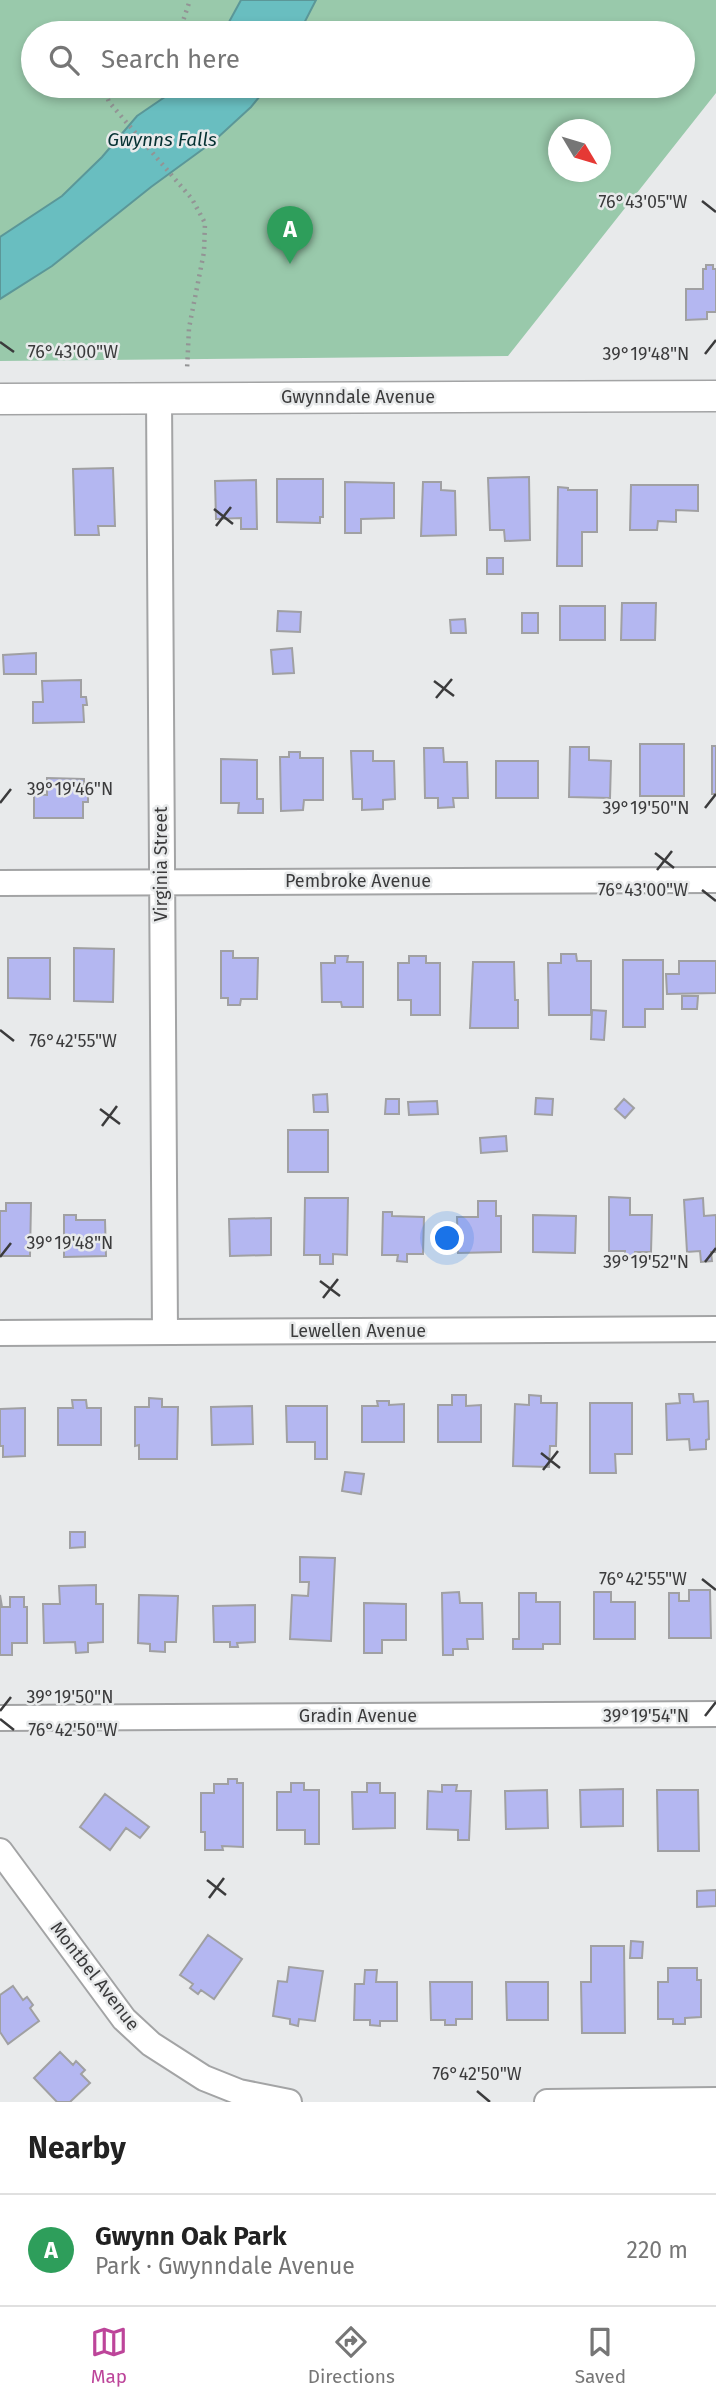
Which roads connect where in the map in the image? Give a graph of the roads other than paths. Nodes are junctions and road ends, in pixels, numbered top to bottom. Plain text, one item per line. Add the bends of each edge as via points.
1 (716, 396) edge
2 (172, 397) junction
3 (0, 399) edge
4 (716, 880) edge
5 (162, 882) junction
6 (0, 883) edge
7 (716, 1329) edge
8 (165, 1332) junction
9 (0, 1333) edge
10 (716, 1714) edge
11 (0, 1718) edge
12 (0, 1851) edge
13 (716, 2100) edge
14 (289, 2102) edge
15 (547, 2102) edge

1 - 2 street, Gwynndale Avenue
2 - 3 street, Gwynndale Avenue
2 - 5 street, Virginia Street
4 - 5 street, Pembroke Avenue
5 - 6 street, Pembroke Avenue
5 - 8 street, Virginia Street
7 - 8 street, Lewellen Avenue
8 - 9 street, Lewellen Avenue
10 - 11 street, Gradin Avenue
12 - 14 street, Montbel Avenue via 124,2019 151,2044 216,2083
13 - 15 street

